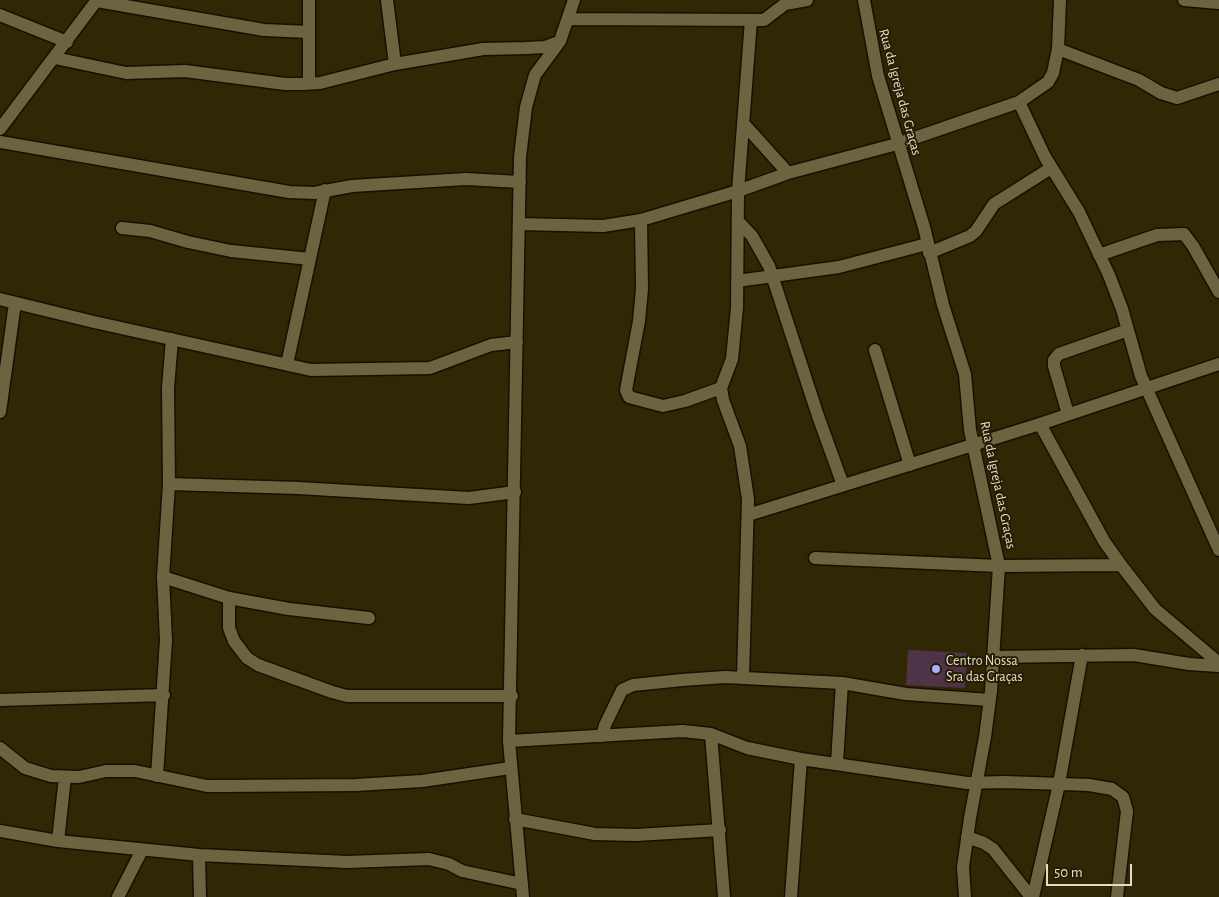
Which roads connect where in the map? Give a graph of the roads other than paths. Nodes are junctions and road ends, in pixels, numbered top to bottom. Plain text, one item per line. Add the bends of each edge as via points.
1 (97, 0) edge
2 (309, 0) edge
3 (387, 0) edge
4 (574, 0) edge
5 (807, 0) edge
6 (864, 0) edge
7 (1060, 0) edge
8 (1184, 0) edge
9 (785, 2) edge
10 (1219, 3) edge
11 (0, 16) edge
12 (568, 19) junction
13 (752, 20) junction
14 (309, 32) junction
15 (560, 41) junction
16 (67, 42) junction
17 (1058, 49) junction
18 (55, 58) junction
19 (395, 64) junction
20 (308, 84) junction
21 (1219, 84) edge
22 (1019, 102) junction
23 (743, 123) junction
24 (0, 129) edge
25 (0, 142) edge
26 (897, 144) junction
27 (1052, 168) junction
28 (788, 173) junction
29 (520, 182) junction
30 (325, 190) junction
31 (738, 192) junction
32 (642, 220) junction
33 (738, 221) junction
34 (519, 224) junction
35 (122, 228) dead end
36 (928, 248) junction
37 (1099, 255) junction
38 (310, 259) junction
39 (772, 277) junction
40 (738, 281) junction
41 (1219, 292) edge
42 (0, 299) edge
43 (15, 302) junction
44 (1128, 330) junction
45 (172, 339) junction
46 (518, 342) junction
47 (874, 350) dead end
48 (287, 364) junction
49 (1219, 364) edge
50 (1145, 387) junction
51 (721, 388) junction
52 (0, 412) edge
53 (1068, 414) junction
54 (1040, 424) junction
55 (973, 445) junction
56 (910, 464) junction
57 (169, 484) junction
58 (843, 485) junction
59 (515, 492) junction
60 (748, 515) junction
61 (1219, 550) edge
62 (815, 558) dead end
63 (1121, 565) junction
64 (998, 566) junction
65 (163, 578) junction
66 (229, 598) junction
67 (369, 618) dead end
68 (1082, 655) junction
69 (993, 657) junction
70 (1219, 665) edge
71 (743, 678) junction
72 (842, 683) junction
73 (164, 695) junction
74 (512, 696) junction
75 (0, 700) edge
76 (990, 700) junction
77 (711, 734) junction
78 (602, 736) junction
79 (509, 741) junction
80 (0, 748) edge
81 (801, 759) junction
82 (837, 763) junction
83 (510, 768) junction
84 (65, 776) junction
85 (157, 776) junction
86 (976, 783) junction
87 (1059, 784) junction
88 (515, 819) junction
89 (720, 830) junction
90 (0, 831) edge
91 (967, 837) junction
92 (58, 841) junction
93 (142, 850) junction
94 (199, 855) junction
95 (523, 891) edge
96 (118, 897) edge
97 (200, 897) edge
98 (724, 897) edge
99 (791, 897) edge
100 (965, 897) edge
101 (1032, 897) edge
102 (1116, 897) edge

1 - 14 street via 264,30
1 - 16 street
2 - 14 street
3 - 19 street
4 - 12 street
5 - 9 street
6 - 26 street, Rua da Igreja das Graças via 876,69
7 - 17 street
8 - 10 street
9 - 13 street via 764,20
11 - 16 street
12 - 13 street
12 - 15 street
13 - 23 street
14 - 20 street
15 - 19 street via 545,47 483,49
15 - 29 street via 535,75 526,107
16 - 18 street
17 - 21 street via 1177,98
17 - 22 street via 1048,82
18 - 20 street via 126,73 185,72
18 - 24 street
19 - 20 street
22 - 26 street
22 - 27 street
23 - 28 street
23 - 31 street
25 - 30 street via 290,192
26 - 28 street
26 - 36 street, Rua da Igreja das Graças
27 - 36 street via 994,204 970,236
27 - 37 street via 1079,212
28 - 31 street
29 - 30 street via 466,178
29 - 34 street
30 - 38 street
31 - 32 street
31 - 33 street
32 - 34 street via 603,226
32 - 51 street via 642,289 626,390 629,397 663,406
33 - 39 street via 762,253
33 - 40 street
34 - 46 street
35 - 38 street via 150,231 231,251
36 - 39 street
36 - 55 street, Rua da Igreja das Graças via 965,374
37 - 41 street via 1157,235 1184,234
37 - 44 street
38 - 48 street
39 - 40 street
39 - 58 street
40 - 51 street via 732,359
42 - 43 street
43 - 45 street
43 - 52 street
44 - 50 street
44 - 53 street via 1059,354 1054,360
45 - 48 street
45 - 57 street via 168,388
46 - 48 street via 482,348 430,368 324,371
46 - 59 street
47 - 56 street
49 - 50 street
50 - 53 street
50 - 61 street
51 - 60 street via 740,446
53 - 54 street
54 - 55 street
54 - 63 street via 1104,541
55 - 56 street
55 - 64 street, Rua da Igreja das Graças
56 - 58 street
57 - 59 street via 469,498
57 - 65 street
58 - 60 street
59 - 74 street
60 - 71 street
62 - 64 street
63 - 64 street
63 - 70 street via 1155,609
64 - 69 street, Rua da Igreja das Graças
65 - 66 street
65 - 73 street
66 - 67 street
66 - 74 street via 229,628 247,658 324,690 346,696
68 - 69 street
68 - 70 street via 1134,655 1189,664
68 - 87 street
69 - 76 street, Rua da Igreja das Graças
71 - 72 street
71 - 78 street via 682,680 628,687 617,698
72 - 76 street via 906,694
72 - 82 street
73 - 75 street
73 - 85 street
74 - 79 street
76 - 86 street, Rua da Igreja das Graças
77 - 78 street via 683,730
77 - 81 street via 747,748
77 - 89 street
78 - 79 street
79 - 83 street
80 - 84 street via 25,768 51,776
81 - 82 street
81 - 99 street
82 - 86 street
83 - 85 street via 422,781 356,786 207,786
83 - 88 street
84 - 85 street via 124,771
84 - 92 street
86 - 87 street
86 - 91 street, Rua da Igreja das Graças
87 - 101 street
87 - 102 street via 1112,789 1124,796 1127,811
88 - 89 street via 595,834
88 - 95 street
89 - 98 street
90 - 92 street
91 - 100 street, Rua da Igreja das Graças via 963,867
91 - 101 street via 993,849
92 - 93 street
93 - 94 street
93 - 96 street
94 - 95 street via 347,862 429,860
94 - 97 street

